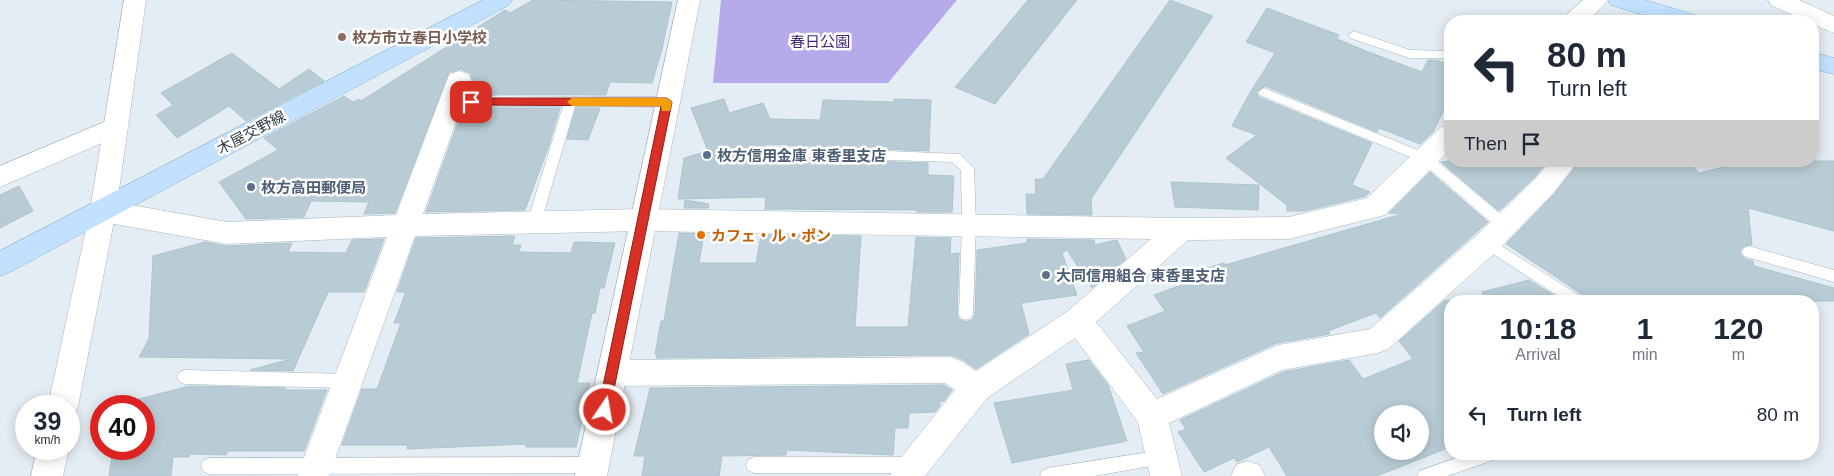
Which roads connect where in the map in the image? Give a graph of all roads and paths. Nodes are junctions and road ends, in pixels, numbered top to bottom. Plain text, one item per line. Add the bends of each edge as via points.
1 (135, 0) edge
2 (501, 0) edge
3 (689, 0) edge
4 (1597, 0) edge
5 (1619, 0) edge
6 (1779, 0) edge
7 (1581, 15) edge
8 (1668, 15) edge
9 (1812, 15) edge
10 (1819, 18) edge
11 (1834, 25) edge
12 (1354, 35) dead end
13 (1444, 54) edge
14 (1819, 62) edge
15 (1834, 66) edge
16 (455, 91) joint
17 (1264, 92) dead end
18 (570, 102) junction
19 (667, 102) junction
20 (116, 126) junction
21 (1444, 140) edge
22 (767, 151) dead end
23 (1425, 158) junction
24 (1560, 167) edge
25 (0, 178) edge
26 (103, 210) junction
27 (642, 220) junction
28 (534, 223) junction
29 (406, 225) junction
30 (969, 226) junction
31 (1182, 229) junction
32 (1496, 234) junction
33 (1749, 252) dead end
34 (0, 264) edge
35 (1834, 276) edge
36 (1570, 295) edge
37 (966, 314) dead end
38 (1078, 320) junction
39 (612, 373) junction
40 (185, 377) dead end
41 (348, 381) junction
42 (976, 388) junction
43 (65, 395) edge
44 (1152, 416) junction
45 (51, 460) edge
46 (1472, 460) edge
47 (754, 465) dead end
48 (209, 466) dead end
49 (1164, 466) edge
50 (592, 470) edge
51 (909, 470) edge
52 (314, 471) edge
53 (47, 476) edge
54 (1048, 476) edge
55 (1424, 476) edge

1 - 20 street
2 - 26 main road, 木屋交野線
3 - 19 street
4 - 7 street
5 - 8 main road
6 - 9 street
10 - 11 street
12 - 13 lane via 1409,54
14 - 15 main road
16 - 18 lane
16 - 29 street
17 - 23 lane
18 - 19 lane
18 - 28 lane
19 - 27 street
20 - 25 street
20 - 26 street
21 - 23 street
22 - 30 lane via 955,157 966,168
23 - 31 street via 1375,207 1289,228
23 - 32 lane
24 - 32 street
26 - 29 street via 227,233
26 - 34 main road, 木屋交野線
26 - 43 street
27 - 28 street
27 - 30 street
27 - 39 street
28 - 29 street
29 - 41 street
30 - 31 street
30 - 37 lane
31 - 38 street
32 - 36 lane
32 - 44 street via 1378,340 1278,358
33 - 35 lane
38 - 42 street
38 - 44 street
39 - 42 street via 950,370
39 - 50 street
40 - 41 lane
41 - 52 street
42 - 51 street
44 - 49 street
45 - 53 street
46 - 55 lane
47 - 51 lane
48 - 52 lane
49 - 54 lane
50 - 52 lane

